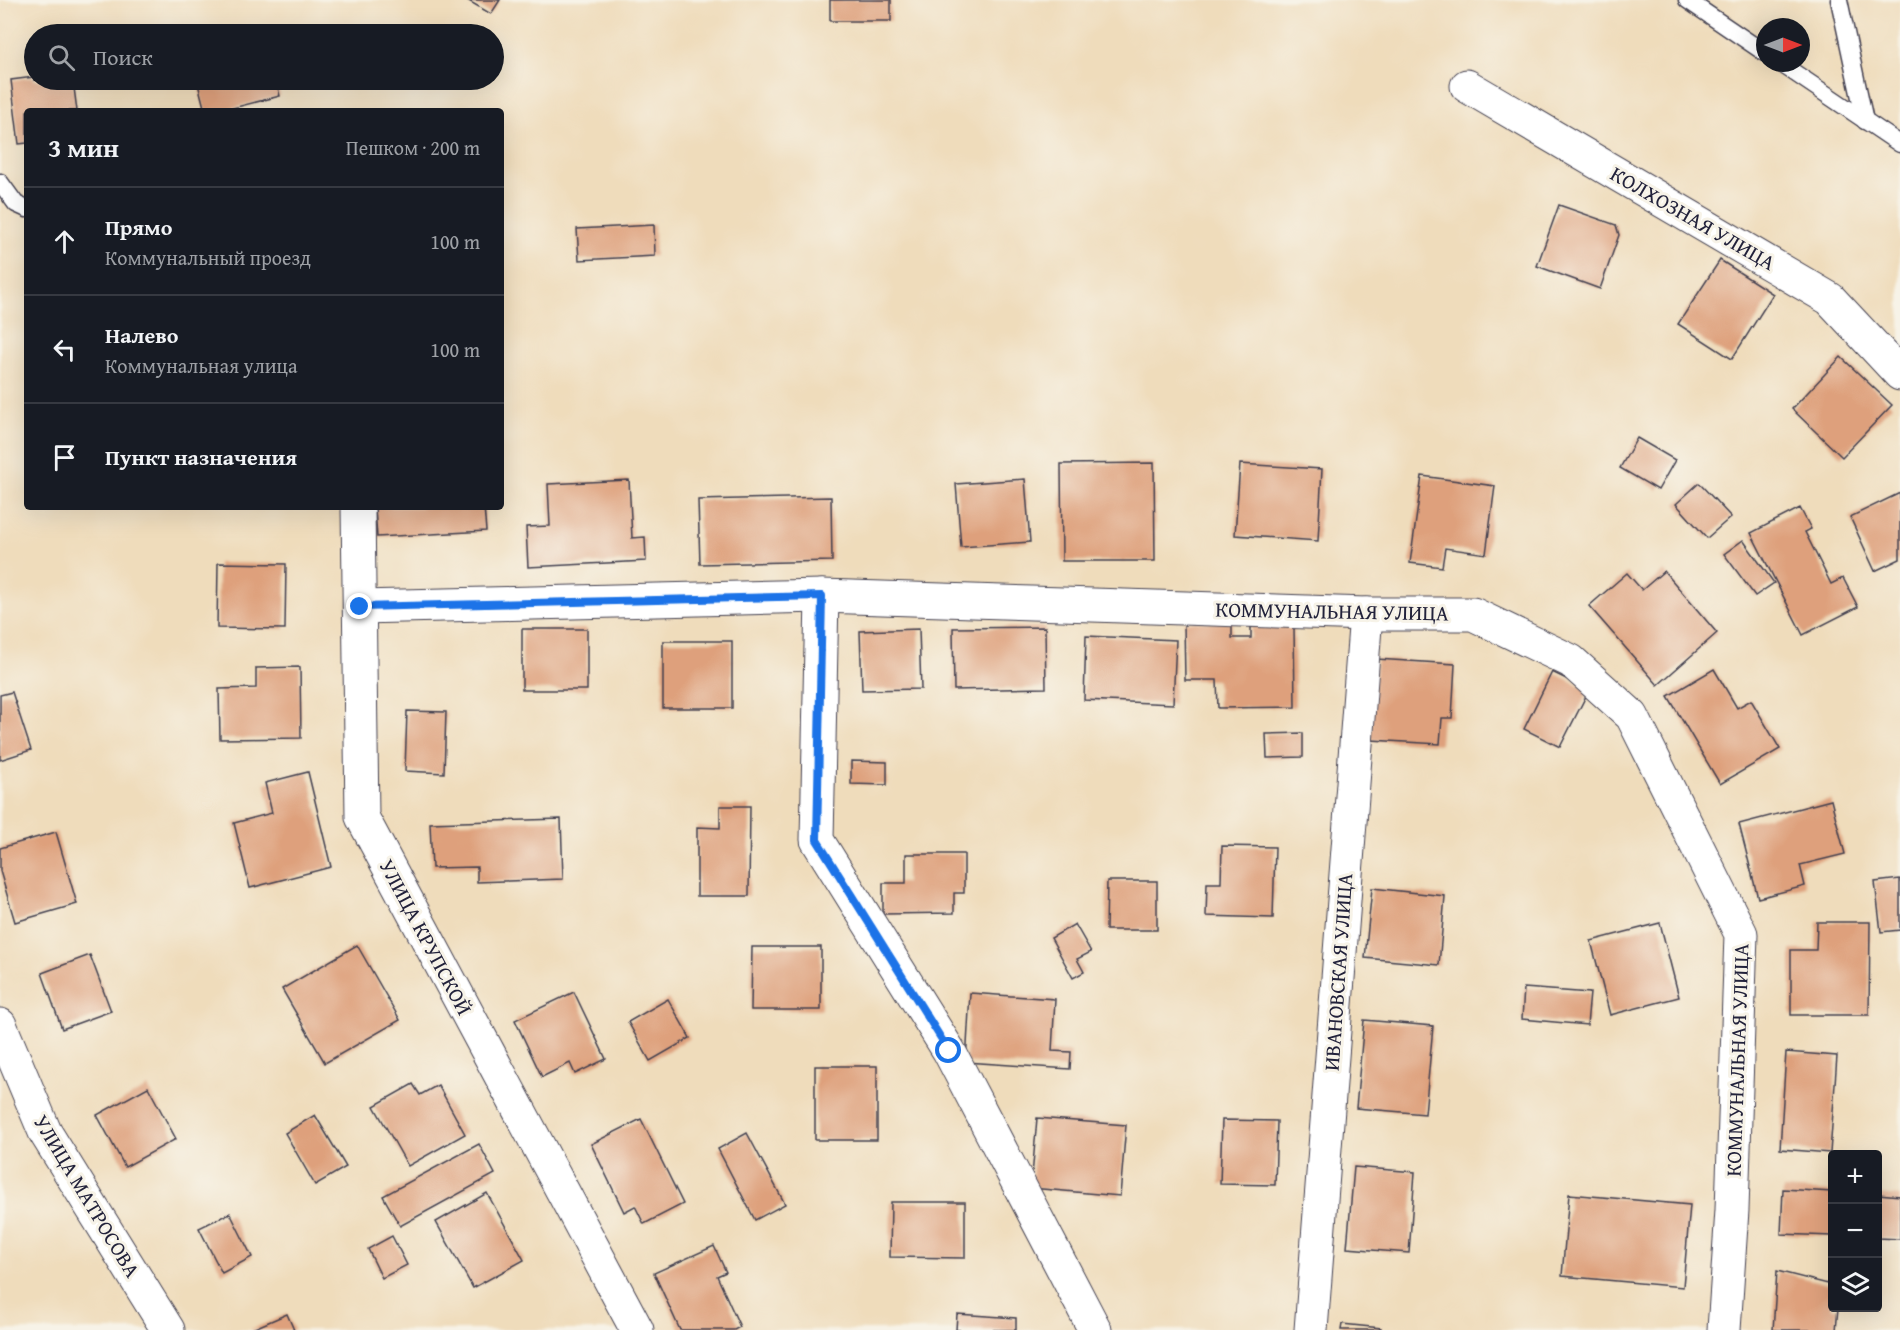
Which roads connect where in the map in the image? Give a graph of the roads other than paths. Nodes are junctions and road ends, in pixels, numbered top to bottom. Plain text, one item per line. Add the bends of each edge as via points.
1 (1687, 0) edge
2 (1839, 0) edge
3 (1756, 47) edge
4 (1793, 72) edge
5 (1467, 86) dead end
6 (1865, 121) junction
7 (1900, 144) edge
8 (0, 182) edge
9 (24, 208) edge
10 (1900, 374) edge
11 (358, 510) edge
12 (822, 596) junction
13 (360, 607) junction
14 (1366, 614) junction
15 (0, 1025) edge
16 (168, 1330) edge
17 (637, 1330) edge
18 (1095, 1330) edge
19 (1311, 1330) edge
20 (1724, 1330) edge

1 - 3 lane
2 - 6 lane
4 - 6 lane
5 - 10 street, КОЛХОЗНАЯ УЛИЦА via 1830,299
6 - 7 lane
8 - 9 lane via 16,204
11 - 13 street, УЛИЦА КРУПСКОЙ
12 - 13 street, КОММУНАЛЬНАЯ УЛИЦА
12 - 14 street, КОММУНАЛЬНАЯ УЛИЦА
12 - 18 street via 817,840 949,1051
13 - 17 street, УЛИЦА КРУПСКОЙ via 362,817
14 - 19 street, ИВАНОВСКАЯ УЛИЦА
14 - 20 street, КОММУНАЛЬНАЯ УЛИЦА via 1473,614 1571,661 1632,716 1731,913 1741,934
15 - 16 street, УЛИЦА МАТРОСОВА via 45,1132

